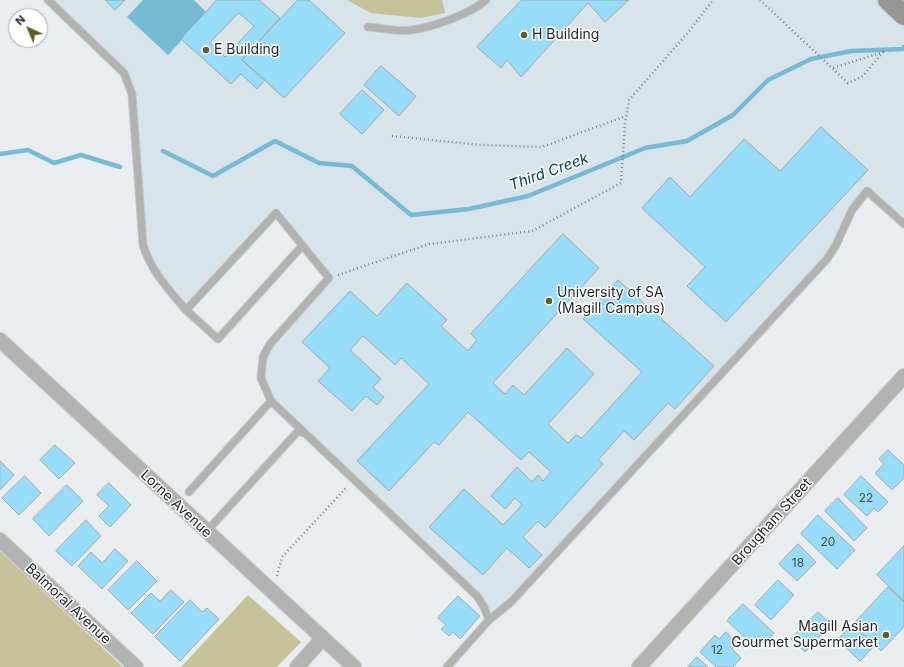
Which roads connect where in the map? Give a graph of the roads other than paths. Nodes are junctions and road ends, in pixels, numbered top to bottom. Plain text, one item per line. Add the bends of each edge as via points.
1 (48, 0) edge
2 (486, 0) edge
3 (368, 27) dead end
4 (904, 224) edge
5 (302, 246) junction
6 (186, 310) junction
7 (0, 340) edge
8 (904, 376) edge
9 (271, 401) junction
10 (299, 430) junction
11 (189, 492) dead end
12 (206, 532) junction
13 (0, 540) edge
14 (489, 620) junction
15 (323, 638) junction
16 (136, 667) edge
17 (297, 667) edge
18 (354, 667) edge
19 (447, 667) edge
20 (638, 667) edge

1 - 6 lane via 124,72 129,82 143,245 148,260 158,276
2 - 3 lane via 442,21 411,30
4 - 14 lane via 867,191 852,210 828,259 510,602
5 - 6 lane via 218,339
5 - 6 lane via 276,213
5 - 9 lane via 329,278 270,344 263,357 261,378
7 - 12 street, Lorne Avenue
8 - 20 street, Brougham Street
9 - 10 lane
9 - 11 lane
10 - 12 lane
10 - 14 lane via 477,596
10 - 14 lane via 475,589 490,608
12 - 15 street, Lorne Avenue
13 - 16 street, Balmoral Avenue
14 - 19 lane
15 - 17 street
15 - 18 street, Lorne Avenue

